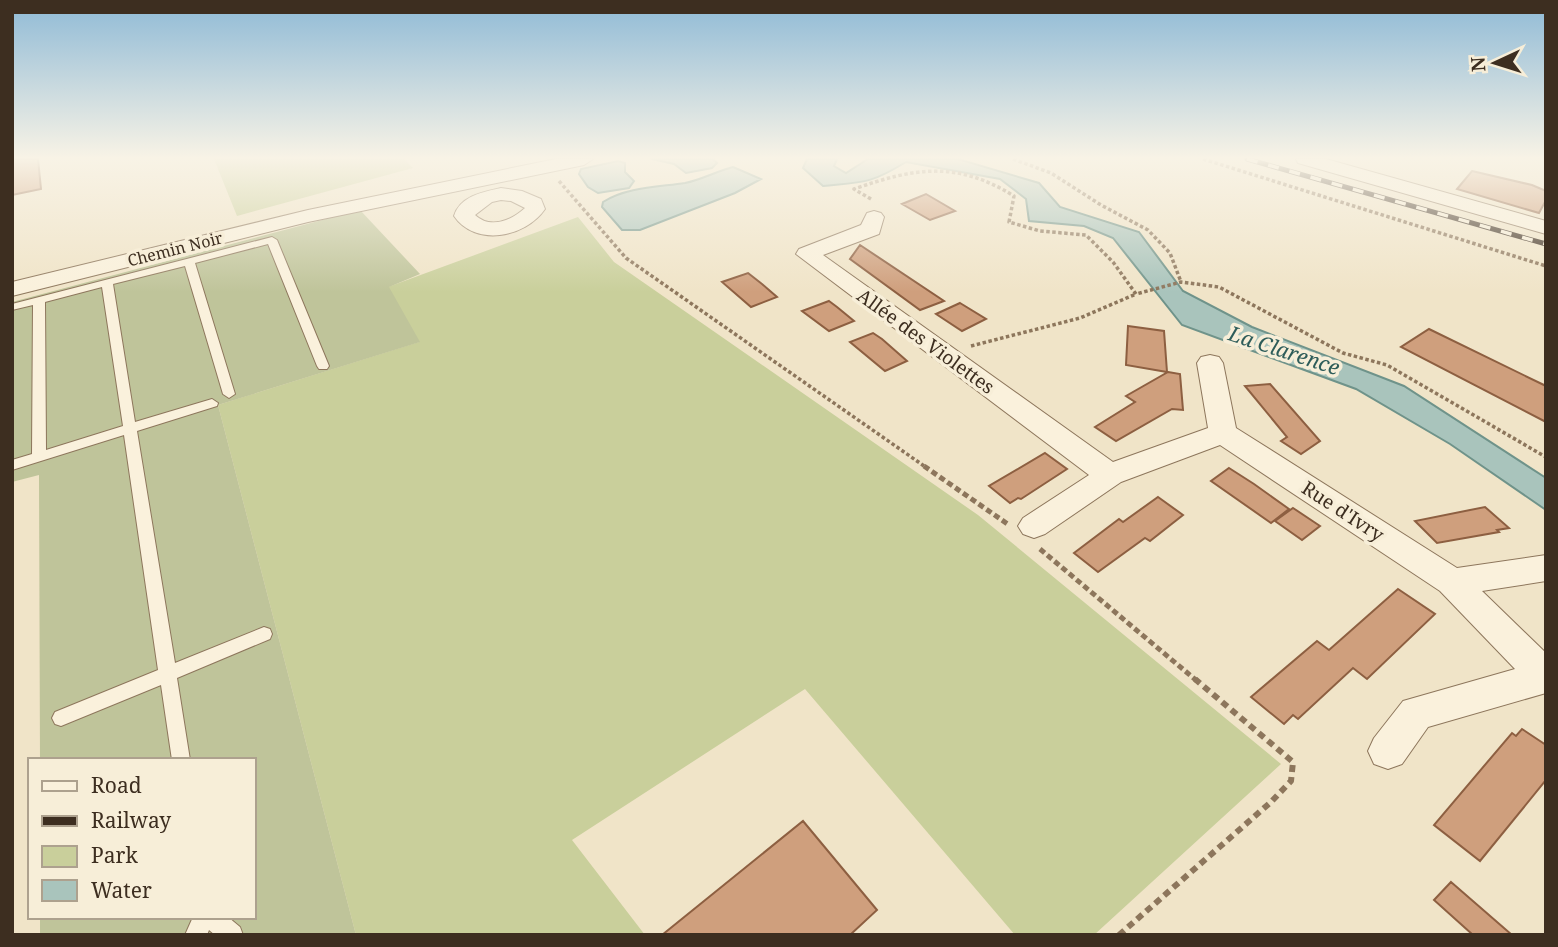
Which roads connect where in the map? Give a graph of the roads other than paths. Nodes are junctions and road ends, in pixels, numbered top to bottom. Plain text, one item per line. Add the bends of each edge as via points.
1 (394, 203) edge
2 (1460, 203) edge
3 (874, 217) road end
4 (1546, 228) edge
5 (189, 261) junction
6 (107, 283) junction
7 (12, 289) edge
8 (39, 300) junction
9 (12, 306) edge
10 (1210, 363) dead end
11 (323, 366) dead end
12 (229, 394) dead end
13 (212, 403) dead end
14 (128, 428) junction
15 (1223, 433) junction
16 (39, 456) junction
17 (12, 465) edge
18 (1110, 475) junction
19 (1025, 531) road end
20 (1546, 568) edge
21 (1452, 582) junction
22 (264, 634) dead end
23 (167, 676) junction
24 (1546, 677) edge
25 (61, 718) dead end
26 (1388, 751) dead end
27 (181, 758) edge
28 (203, 919) edge
29 (213, 919) edge
30 (196, 935) edge
31 (232, 935) edge

1 - 7 street, Chemin Noir via 308,216
2 - 4 street
3 - 18 street, Allée des Violettes via 871,229 807,254
5 - 6 lane
5 - 11 lane via 272,240
5 - 12 lane
6 - 8 lane
6 - 14 lane
8 - 9 lane
8 - 16 lane
10 - 15 street
13 - 14 lane
14 - 16 lane
14 - 23 lane
15 - 18 street
15 - 21 street, Rue d'Ivry
16 - 17 lane
18 - 19 street
20 - 21 street
21 - 24 street, Rue d'Ivry
22 - 23 lane
23 - 25 lane
23 - 27 lane
24 - 26 street via 1416,713
28 - 30 lane
29 - 31 lane

